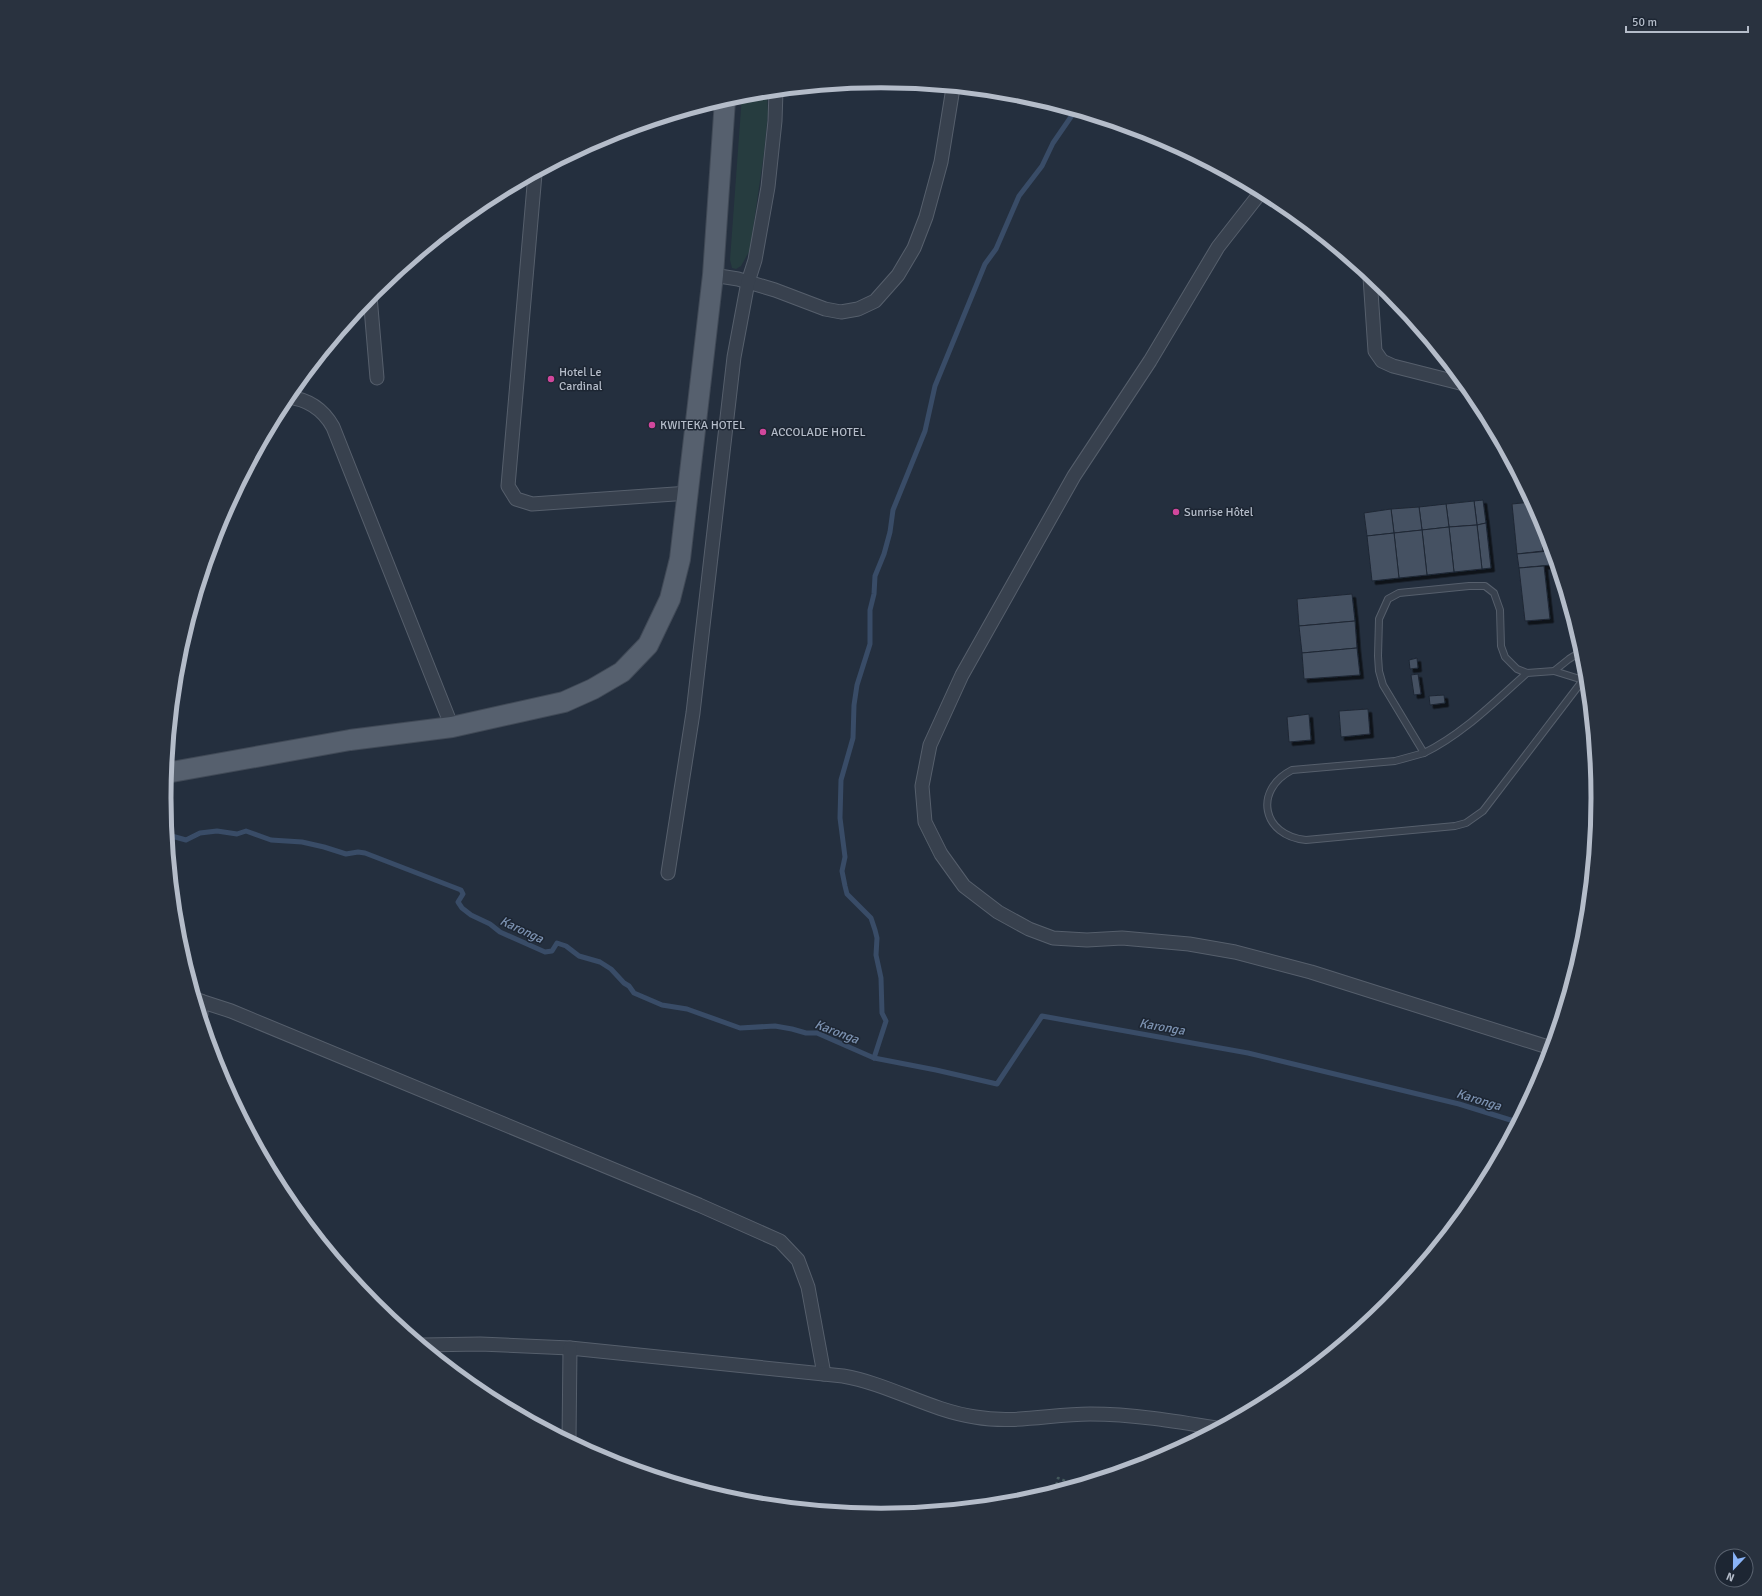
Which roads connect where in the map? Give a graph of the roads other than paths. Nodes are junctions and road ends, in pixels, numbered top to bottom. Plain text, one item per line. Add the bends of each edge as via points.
1 (952, 92) edge
2 (776, 96) edge
3 (725, 106) edge
4 (532, 180) edge
5 (1257, 197) edge
6 (713, 275) junction
7 (748, 282) junction
8 (1370, 284) edge
9 (371, 305) edge
10 (377, 378) dead end
11 (1455, 382) edge
12 (295, 398) edge
13 (689, 493) junction
14 (1576, 655) edge
15 (1554, 671) junction
16 (1527, 673) junction
17 (1580, 679) edge
18 (1581, 684) edge
19 (452, 727) junction
20 (1424, 753) junction
21 (172, 772) edge
22 (668, 873) dead end
23 (203, 1006) edge
24 (1546, 1046) edge
25 (429, 1345) edge
26 (570, 1348) junction
27 (824, 1374) junction
28 (1210, 1427) edge
29 (569, 1436) edge

1 - 7 street via 941,162 926,217 914,248 898,275 875,301 858,309 842,312 825,309
2 - 7 street via 768,187 755,260
3 - 6 main road
4 - 13 street via 508,486 516,499 532,504
5 - 24 street via 1218,247 1150,361 1074,476 962,675 930,745 922,786 925,822 941,854 964,886 998,912 1029,929 1054,938 1122,938 1189,944 1235,952 1311,972
6 - 7 street
6 - 13 main road
7 - 22 street via 734,357 693,713
8 - 11 street via 1375,351 1382,361 1408,371
9 - 10 street
12 - 19 street via 313,405 328,418 333,427
13 - 19 main road via 680,559 670,599 648,644 622,672 564,702
14 - 15 lane
15 - 16 lane
15 - 17 lane
16 - 20 lane via 1455,735
16 - 20 lane via 1517,669 1505,657 1501,646 1500,610 1494,593 1485,586 1399,593 1388,599 1379,619 1379,671 1383,685
18 - 20 lane via 1483,811 1466,823 1306,840 1284,835 1270,818 1267,808 1268,796 1274,782 1292,770 1395,761
19 - 21 main road via 350,740
23 - 27 street via 231,1011 780,1241 798,1260 808,1287
25 - 26 street via 480,1344
26 - 27 street
26 - 29 street
27 - 28 street via 863,1379 944,1410 976,1418 1020,1420 1089,1414 1154,1418

